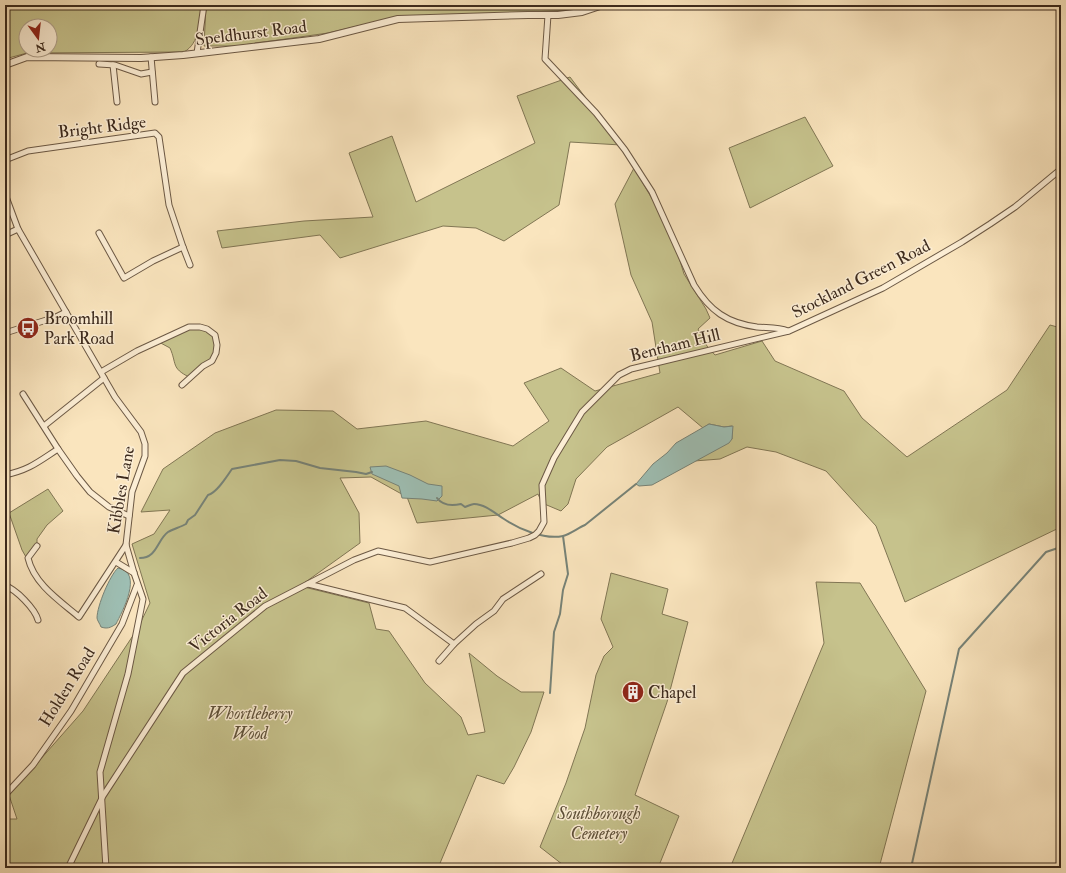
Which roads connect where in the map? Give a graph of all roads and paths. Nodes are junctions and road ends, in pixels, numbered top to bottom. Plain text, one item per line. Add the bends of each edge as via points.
1 (204, 5) edge
2 (603, 5) edge
3 (548, 15) junction
4 (197, 53) junction
5 (151, 57) junction
6 (99, 64) dead end
7 (5, 65) edge
8 (113, 65) junction
9 (152, 72) junction
10 (118, 102) dead end
11 (155, 102) dead end
12 (5, 160) edge
13 (1061, 169) edge
14 (5, 194) edge
15 (18, 230) junction
16 (99, 233) dead end
17 (5, 235) edge
18 (183, 247) junction
19 (190, 265) dead end
20 (66, 312) junction
21 (789, 331) junction
22 (5, 333) edge
23 (101, 372) junction
24 (104, 378) junction
25 (182, 385) dead end
26 (23, 394) dead end
27 (44, 426) junction
28 (58, 449) junction
29 (5, 475) edge
30 (129, 516) junction
31 (529, 538) joint
32 (126, 545) junction
33 (37, 546) dead end
34 (116, 562) junction
35 (134, 573) junction
36 (541, 574) dead end
37 (308, 584) junction
38 (137, 585) junction
39 (5, 586) edge
40 (38, 620) dead end
41 (454, 644) junction
42 (439, 661) dead end
43 (5, 795) edge
44 (103, 796) junction
45 (68, 868) edge
46 (106, 868) edge

1 - 4 street
2 - 3 street, Speldhurst Road via 582,12
3 - 4 street, Speldhurst Road via 398,19 319,39
3 - 21 street, Stockland Green Road via 545,59 625,150 652,192 702,298 709,306 734,322
4 - 5 street, Speldhurst Road
5 - 7 street, Speldhurst Road via 27,57
5 - 9 street
6 - 8 street
8 - 9 street via 141,74
8 - 10 street
9 - 11 street
12 - 18 street, Bright Ridge via 28,151 155,133 159,137 169,205
13 - 21 street, Stockland Green Road via 1015,207 962,242 883,288
14 - 15 street, Kibbles Lane
15 - 17 street
15 - 20 street, Kibbles Lane
16 - 18 street via 124,278
18 - 19 street
20 - 22 street
20 - 23 street, Kibbles Lane
21 - 31 street, Bentham Hill via 631,369 619,375 582,412 554,458 542,485 542,527
23 - 24 street, Kibbles Lane
23 - 25 street via 137,351 189,327 207,329 215,335 216,353 212,361
24 - 27 street
24 - 30 street, Kibbles Lane via 141,432 145,444 145,456 132,492
26 - 27 street
27 - 28 street
28 - 29 street via 30,468
28 - 30 street via 90,492 109,507
30 - 32 street, Kibbles Lane
31 - 37 street, Victoria Road via 430,562 378,551 354,560
32 - 34 street
32 - 35 street, Kibbles Lane
33 - 34 street via 28,558 35,577 79,617
34 - 35 street
35 - 38 street, Kibbles Lane
36 - 41 street via 503,599 494,611
37 - 41 street via 405,608
37 - 44 street, Victoria Road via 265,606 183,673
38 - 43 street, Holden Road via 122,624 72,711 33,765
38 - 44 street, Kibbles Lane via 143,599 128,674 100,772
39 - 40 street via 18,593 36,613
41 - 42 street
44 - 45 street, Victoria Road
44 - 46 street, Kibbles Lane

